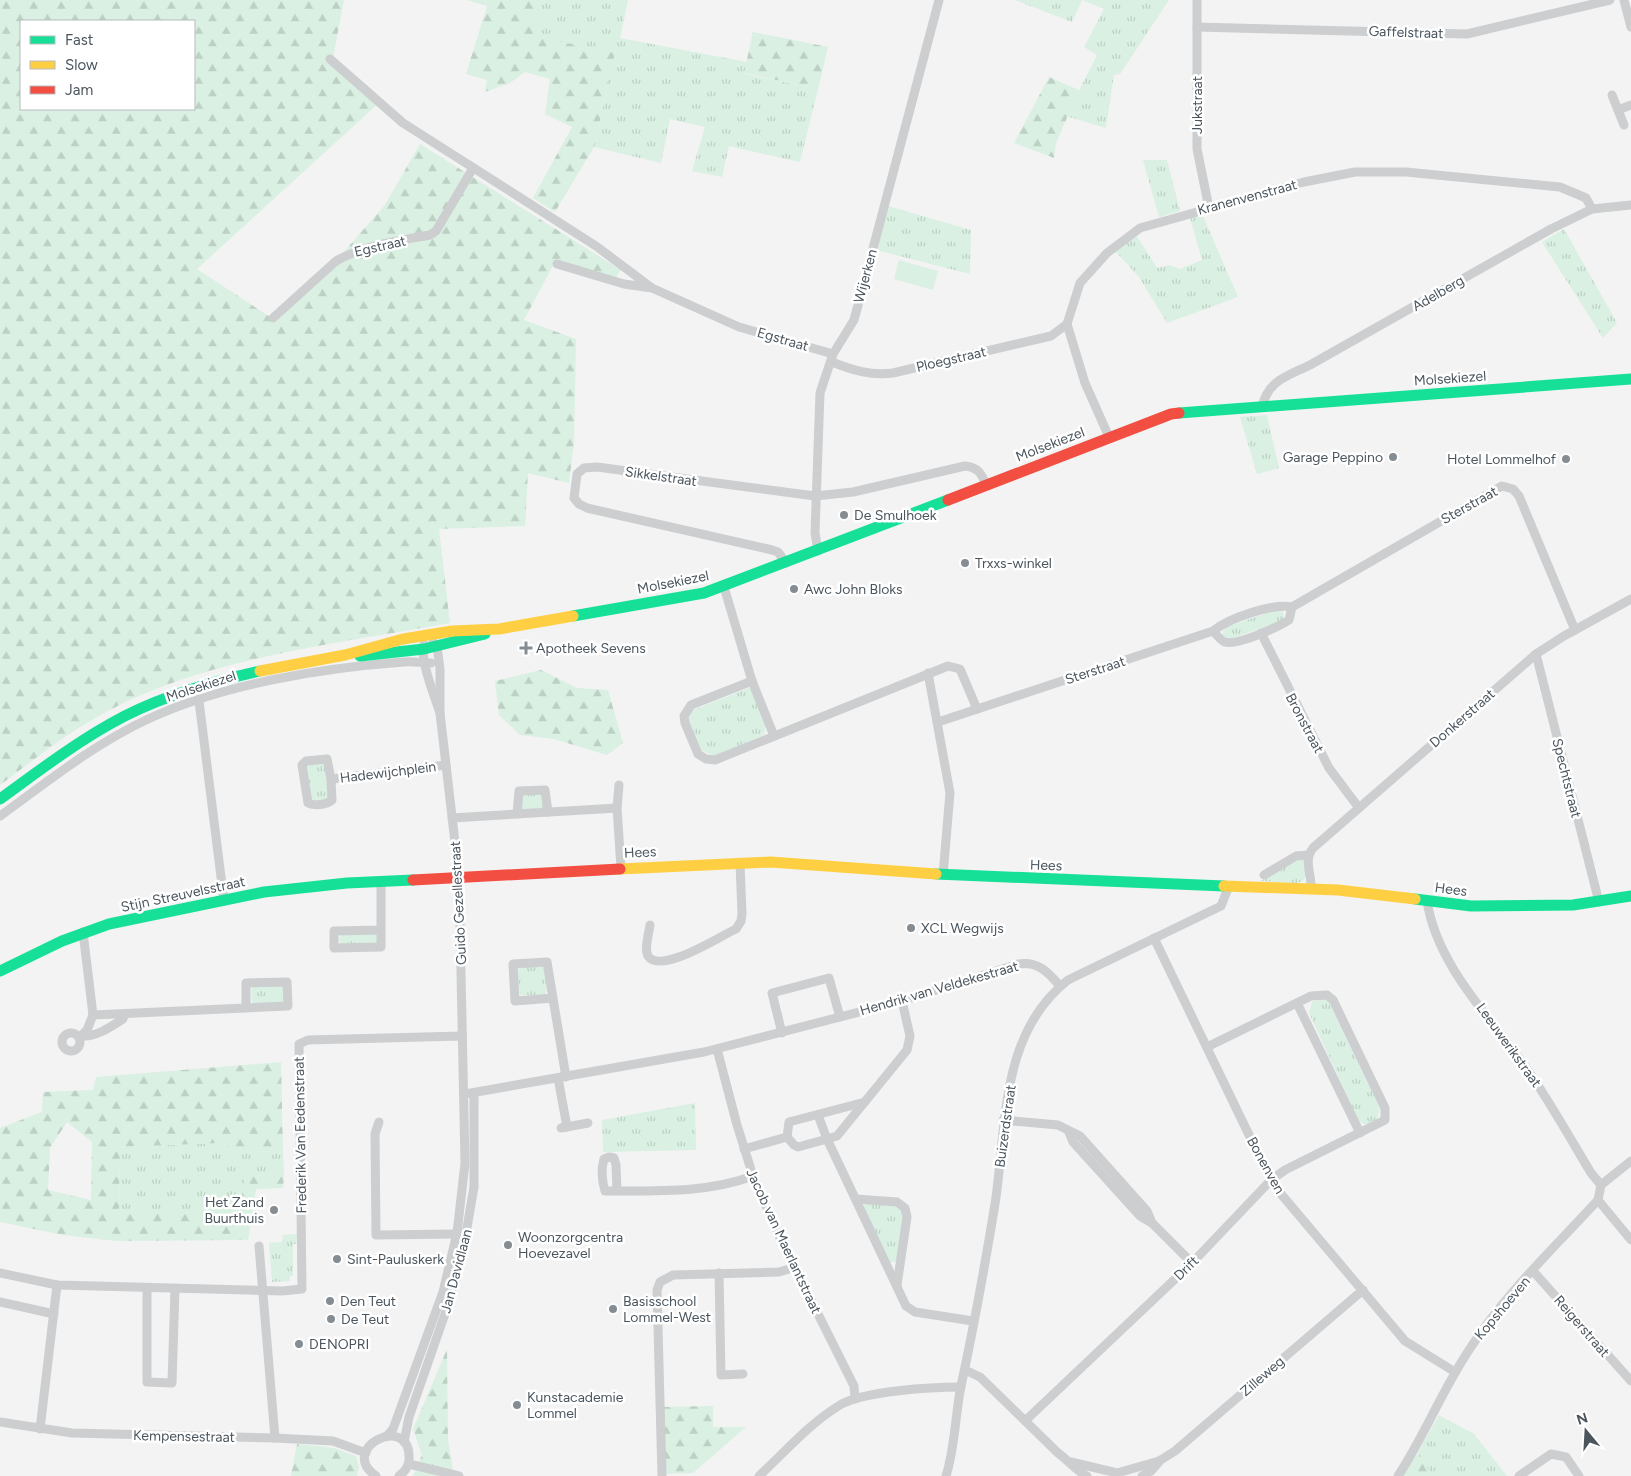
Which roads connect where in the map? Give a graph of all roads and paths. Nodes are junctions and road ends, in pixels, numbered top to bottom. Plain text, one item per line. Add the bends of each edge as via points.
1 (939, 0) edge
2 (1197, 0) edge
3 (1610, 0) edge
4 (1624, 0) edge
5 (1197, 27) junction
6 (1631, 27) edge
7 (330, 59) dead end
8 (1612, 95) dead end
9 (1631, 105) edge
10 (1618, 110) junction
11 (1624, 125) dead end
12 (473, 168) junction
13 (1631, 205) edge
14 (1209, 208) junction
15 (1592, 208) junction
16 (557, 264) dead end
17 (652, 288) junction
18 (273, 318) dead end
19 (1066, 324) junction
20 (832, 358) junction
21 (1631, 379) edge
22 (1262, 407) junction
23 (1109, 437) junction
24 (986, 485) junction
25 (815, 496) junction
26 (818, 551) junction
27 (786, 563) junction
28 (724, 587) junction
29 (1631, 600) edge
30 (1292, 607) junction
31 (498, 629) junction
32 (1575, 630) junction
33 (1213, 631) junction
34 (1261, 633) junction
35 (427, 635) junction
36 (437, 646) junction
37 (423, 648) junction
38 (1536, 654) junction
39 (345, 655) junction
40 (439, 662) junction
41 (426, 663) junction
42 (928, 673) junction
43 (752, 681) junction
44 (199, 701) junction
45 (978, 709) junction
46 (440, 713) junction
47 (938, 722) junction
48 (774, 736) junction
49 (446, 765) junction
50 (331, 779) junction
51 (619, 785) dead end
52 (0, 799) edge
53 (617, 808) junction
54 (1359, 808) junction
55 (548, 812) junction
56 (518, 814) junction
57 (0, 816) edge
58 (452, 818) junction
59 (1308, 855) junction
60 (740, 863) junction
61 (621, 868) junction
62 (943, 875) junction
63 (1264, 875) dead end
64 (459, 877) junction
65 (381, 881) junction
66 (1229, 886) junction
67 (1311, 889) junction
68 (1631, 896) edge
69 (224, 901) junction
70 (1427, 901) junction
71 (1599, 902) junction
72 (650, 925) dead end
73 (381, 930) junction
74 (84, 932) junction
75 (1154, 938) junction
76 (0, 971) edge
77 (1060, 986) junction
78 (552, 998) junction
79 (902, 1001) junction
80 (1297, 1003) junction
81 (246, 1008) junction
82 (92, 1015) junction
83 (124, 1015) junction
84 (840, 1017) junction
85 (782, 1033) junction
86 (462, 1036) junction
87 (1207, 1047) junction
88 (717, 1049) junction
89 (562, 1077) junction
90 (469, 1094) junction
91 (866, 1102) junction
92 (818, 1114) junction
93 (1004, 1120) junction
94 (379, 1122) dead end
95 (588, 1123) dead end
96 (1360, 1133) junction
97 (787, 1137) junction
98 (827, 1140) junction
99 (744, 1150) junction
100 (1631, 1161) edge
101 (470, 1163) junction
102 (753, 1176) junction
103 (1271, 1180) junction
104 (1601, 1185) junction
105 (617, 1191) dead end
106 (856, 1199) junction
107 (1598, 1200) junction
108 (456, 1234) junction
109 (1631, 1240) edge
110 (259, 1246) dead end
111 (1192, 1263) junction
112 (796, 1267) junction
113 (1533, 1271) junction
114 (0, 1273) edge
115 (719, 1274) junction
116 (58, 1285) junction
117 (897, 1285) junction
118 (147, 1288) junction
119 (175, 1289) junction
120 (1363, 1290) junction
121 (263, 1291) junction
122 (0, 1302) edge
123 (54, 1314) junction
124 (973, 1321) junction
125 (434, 1332) junction
126 (965, 1370) junction
127 (1455, 1372) junction
128 (743, 1374) dead end
129 (1631, 1381) edge
130 (961, 1387) junction
131 (405, 1396) junction
132 (415, 1399) junction
133 (855, 1399) junction
134 (1025, 1421) junction
135 (0, 1422) edge
136 (40, 1429) junction
137 (387, 1436) junction
138 (275, 1438) junction
139 (404, 1442) junction
140 (366, 1453) junction
141 (1160, 1461) junction
142 (1071, 1462) junction
143 (409, 1464) junction
144 (376, 1476) edge
145 (399, 1476) edge
146 (459, 1476) edge
147 (662, 1476) edge
148 (759, 1476) edge
149 (946, 1476) edge
150 (1087, 1476) edge
151 (1142, 1476) edge
152 (1398, 1476) edge
153 (1519, 1476) edge
154 (1579, 1476) edge

1 - 20 street, Wijerken via 854,320
2 - 5 street, Jukstraat
3 - 5 street, Gaffelstraat via 1468,34
4 - 6 street
5 - 14 street, Jukstraat via 1196,149
7 - 12 street, Egstraat via 403,123
8 - 10 street
9 - 10 street
10 - 11 street
12 - 17 street, Egstraat via 596,246
12 - 18 street, Egstraat via 436,231 347,254
13 - 15 street, Adelberg
14 - 15 street, Kranenvenstraat via 1340,173 1386,171 1560,187 1586,198
14 - 19 street, Kranenvenstraat via 1150,223 1130,234 1107,253 1080,283
15 - 22 street, Adelberg via 1273,384
16 - 17 street, Egstraat via 624,284
17 - 20 street, Egstraat via 732,324
19 - 20 street, Ploegstraat via 1051,336 881,374 862,372
19 - 23 street via 1085,382
20 - 25 street, Wijerken via 819,402
21 - 22 main road, Molsekiezel
22 - 23 main road, Molsekiezel via 1171,414
23 - 24 main road, Molsekiezel
24 - 25 street, Sikkelstraat via 979,471 973,466 965,466 853,492
24 - 26 main road, Molsekiezel
25 - 26 street, Wijerken
25 - 27 street, Sikkelstraat via 597,467 584,468 577,474 574,498 587,508 772,550 778,552
26 - 27 main road, Molsekiezel
27 - 28 main road, Molsekiezel
28 - 31 main road, Molsekiezel
28 - 43 street
29 - 32 street, Donkerstraat
30 - 32 street, Sterstraat via 1502,486 1513,489 1519,496
30 - 33 street, Sterstraat via 1272,607 1221,624
30 - 34 street, Sterstraat via 1290,620
31 - 35 main road, Molsekiezel
31 - 36 main road, Molsekiezel
32 - 38 street, Donkerstraat
33 - 34 street, Sterstraat via 1231,643
33 - 45 street, Sterstraat
34 - 54 street, Bronstraat via 1329,768
35 - 36 street
35 - 37 street, Guido Gezellestraat
35 - 39 main road, Molsekiezel
36 - 37 main road, Molsekiezel
36 - 40 street, Guido Gezellestraat
37 - 39 main road, Molsekiezel via 377,655
37 - 41 street, Guido Gezellestraat
38 - 54 street, Donkerstraat
38 - 71 street, Spechtstraat
39 - 52 main road, Molsekiezel via 238,675 146,707 94,733
40 - 41 street, Molsekiezel
40 - 46 street, Guido Gezellestraat
41 - 44 street, Molsekiezel via 379,664 300,676
41 - 46 street, Guido Gezellestraat
42 - 45 street via 954,665 960,669
42 - 47 street
42 - 48 street
43 - 48 street
43 - 48 street via 691,705 684,716 685,723 698,754 706,760 715,760
44 - 57 street, Molsekiezel via 147,719 114,736
44 - 69 street
45 - 47 street, Sterstraat
46 - 49 street, Guido Gezellestraat
47 - 62 street via 950,793
49 - 50 street, Hadewijchplein
49 - 58 street, Guido Gezellestraat
50 - 50 street, Hadewijchplein via 327,759 303,762 308,803 329,803 332,800
51 - 53 street
53 - 55 street
53 - 61 street
54 - 59 street, Donkerstraat
55 - 56 street
55 - 56 street via 545,790 527,789 519,791
56 - 58 street
58 - 64 street, Guido Gezellestraat
59 - 63 street, Donkerstraat via 1296,856
59 - 67 street
60 - 61 main road, Hees
60 - 62 main road, Hees via 772,862
60 - 72 street via 742,914 736,929 679,958 664,961 654,960 646,951
61 - 64 main road, Hees
62 - 66 main road, Hees
64 - 65 main road, Stijn Streuvelsstraat
64 - 86 street, Guido Gezellestraat
65 - 69 main road, Stijn Streuvelsstraat via 304,886
65 - 73 street
66 - 67 main road, Hees
66 - 75 street, Buizerdstraat via 1222,906
67 - 70 main road, Hees
68 - 71 main road, Hees
69 - 74 main road, Stijn Streuvelsstraat
70 - 71 main road, Hees via 1471,906
70 - 104 street, Leeuwerikstraat via 1435,932 1454,967 1536,1083
73 - 73 street via 381,947 334,948 334,931
74 - 76 main road, Stijn Streuvelsstraat
74 - 82 street
75 - 77 street, Buizerdstraat
75 - 87 street, Bonenven
77 - 79 street, Hendrik van Veldekestraat via 1047,971 1027,962
77 - 93 street, Buizerdstraat via 1037,1014 1020,1045
78 - 78 street via 547,962 513,964 515,1001
78 - 89 street
79 - 84 street, Hendrik van Veldekestraat
79 - 91 street via 910,1043
80 - 87 street, Drift
80 - 96 street
80 - 96 street, Drift via 1317,994 1327,994 1333,1000 1385,1108 1385,1120
81 - 81 street via 246,983 287,982 288,1006
81 - 83 street
82 - 83 street
82 - 83 street via 81,1037 112,1026
84 - 85 street, Hendrik van Veldekestraat
84 - 85 street via 829,978 772,993
85 - 88 street, Hendrik van Veldekestraat
86 - 90 street, Guido Gezellestraat
86 - 121 street, Frederik Van Eedenstraat via 308,1040 299,1044 302,1289
87 - 103 street, Bonenven
88 - 89 street, Hendrik van Veldekestraat
88 - 99 street, Jacob van Maerlantstraat
89 - 90 street, Hendrik van Veldekestraat
89 - 95 street via 564,1127
90 - 101 street, Jan Davidlaan
91 - 92 street
91 - 98 street via 837,1136
92 - 97 street via 790,1122
92 - 98 street
93 - 111 street via 1058,1125 1069,1132 1073,1142 1133,1209 1152,1223
93 - 124 street, Buizerdstraat via 995,1204
94 - 108 street, Jan Davidlaan via 375,1134 376,1235
96 - 103 street, Drift
97 - 98 street via 798,1147
97 - 99 street
98 - 106 street
99 - 102 street, Jacob van Maerlantstraat
100 - 104 street
101 - 108 street, Jan Davidlaan
101 - 125 street, Jan Davidlaan via 470,1215 459,1271
102 - 105 street via 691,1189
102 - 112 street, Jacob van Maerlantstraat
103 - 111 street, Drift
103 - 120 street, Bonenven
104 - 107 street
106 - 117 street
106 - 117 street via 897,1202 905,1208 907,1217
107 - 109 street
107 - 113 street, Kopshoeven
108 - 125 street, Jan Davidlaan
110 - 121 street
111 - 134 street, Drift
112 - 115 street via 779,1272
112 - 133 street, Jacob van Maerlantstraat via 854,1386
113 - 127 street, Kopshoeven via 1485,1326
113 - 129 street, Reigerstraat
114 - 116 street
115 - 128 street via 720,1375
115 - 147 street via 673,1275 660,1282
116 - 118 street
116 - 123 street
117 - 124 street via 909,1310
118 - 119 street
118 - 119 street via 147,1382 172,1383
119 - 121 street
120 - 127 street, Bonenven via 1405,1341
120 - 141 street, Zilleweg
121 - 138 street
122 - 123 street
123 - 136 street
124 - 126 street, Buizerdstraat
125 - 131 street, Jan Davidlaan
125 - 132 street, Jan Davidlaan
126 - 130 street, Buizerdstraat
126 - 134 street, Zilleweg via 980,1377
127 - 152 street, Kopshoeven
130 - 133 street
130 - 149 street, Buizerdstraat
131 - 132 street
131 - 137 street, Jan Davidlaan via 393,1429
132 - 139 street, Jan Davidlaan
133 - 148 street via 827,1415
134 - 142 street, Zilleweg
135 - 136 street, Kempensestraat
136 - 138 street, Kempensestraat via 72,1433
137 - 139 street
137 - 140 street via 374,1441
138 - 140 street, Kempensestraat via 333,1441
139 - 143 street via 409,1452
140 - 144 street via 367,1465
141 - 142 street, Zilleweg via 1117,1473
141 - 151 street, Zilleweg
142 - 150 street, Zilleweg via 1079,1473
143 - 145 street
143 - 146 street
153 - 154 street via 1551,1454 1566,1458

